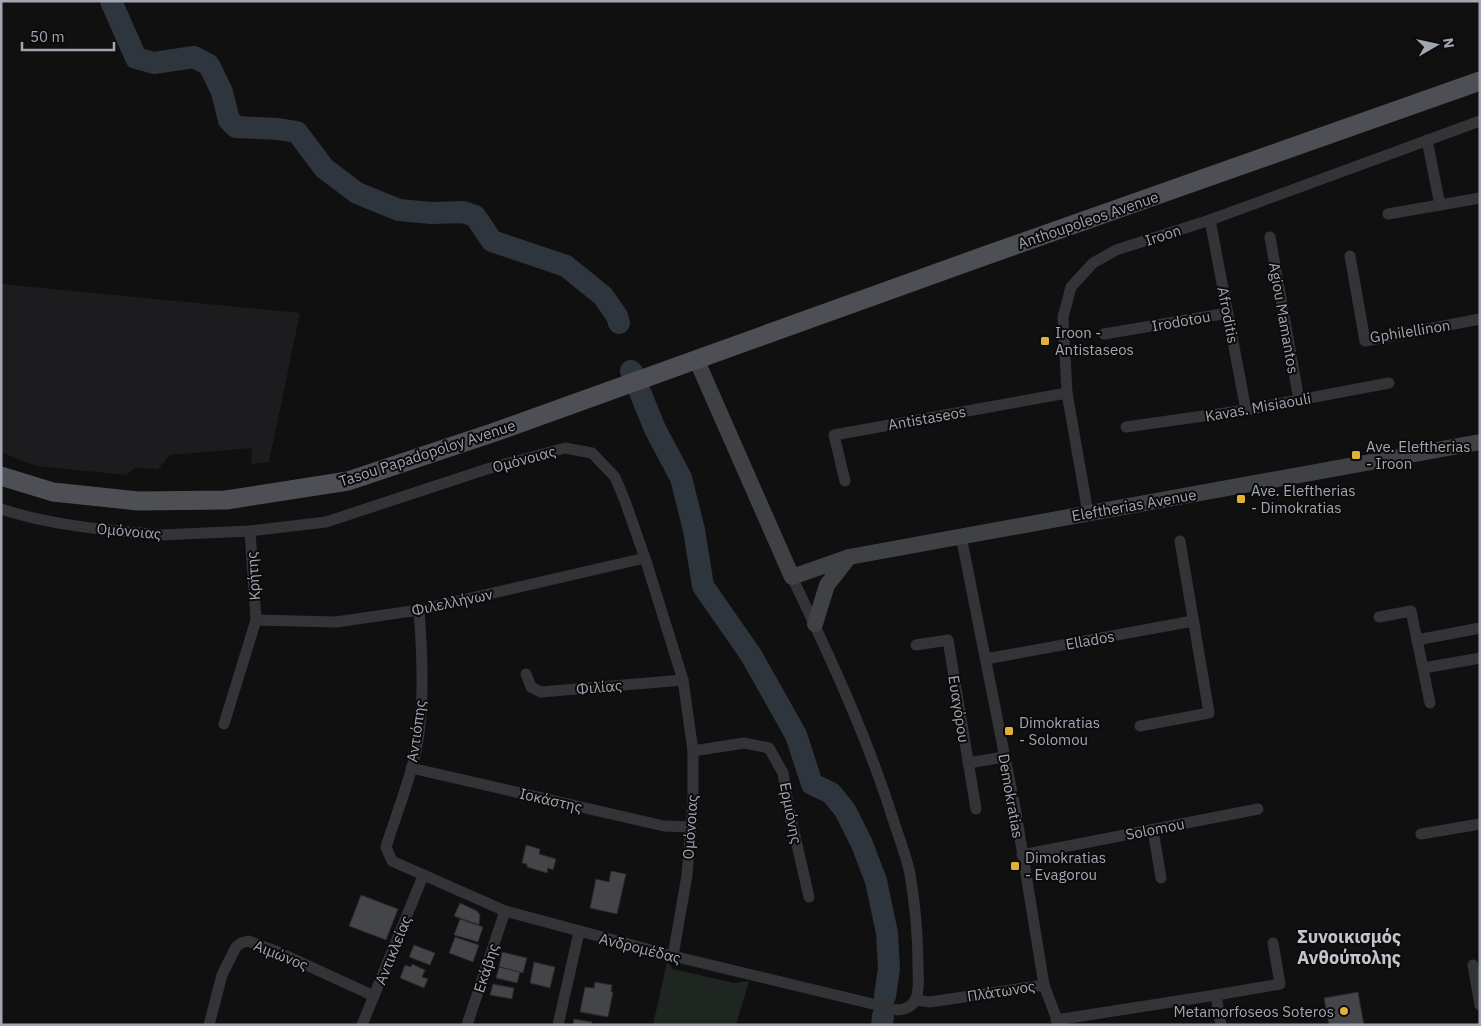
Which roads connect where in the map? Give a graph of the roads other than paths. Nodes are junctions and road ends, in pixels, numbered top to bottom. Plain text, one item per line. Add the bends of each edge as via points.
1 (1480, 81) edge
2 (1480, 121) edge
3 (1427, 140) junction
4 (1480, 198) edge
5 (1440, 205) junction
6 (1388, 214) dead end
7 (1210, 220) junction
8 (1270, 237) dead end
9 (1350, 256) dead end
10 (1228, 312) junction
11 (1480, 319) edge
12 (1104, 334) dead end
13 (697, 360) junction
14 (1389, 383) dead end
15 (1067, 393) junction
16 (1299, 400) junction
17 (1246, 410) junction
18 (1126, 428) dead end
19 (1480, 442) edge
20 (1, 476) edge
21 (845, 481) dead end
22 (1, 508) edge
23 (1088, 513) junction
24 (250, 531) junction
25 (961, 536) junction
26 (1180, 541) dead end
27 (849, 557) junction
28 (645, 558) junction
29 (792, 577) junction
30 (419, 610) junction
31 (1378, 617) dead end
32 (256, 620) junction
33 (1193, 621) junction
34 (815, 624) junction
35 (1480, 628) edge
36 (1417, 640) junction
37 (916, 645) dead end
38 (1480, 658) edge
39 (986, 659) junction
40 (1424, 668) junction
41 (526, 674) dead end
42 (683, 680) junction
43 (1430, 703) dead end
44 (224, 724) dead end
45 (1140, 726) dead end
46 (692, 751) junction
47 (1004, 757) junction
48 (968, 763) junction
49 (411, 768) junction
50 (976, 809) dead end
51 (1258, 809) dead end
52 (1480, 824) edge
53 (691, 827) junction
54 (1153, 830) junction
55 (1421, 834) dead end
56 (386, 847) joint
57 (1022, 855) junction
58 (424, 876) junction
59 (1161, 878) dead end
60 (809, 897) dead end
61 (505, 911) junction
62 (579, 932) junction
63 (1273, 943) dead end
64 (673, 956) junction
65 (1473, 965) dead end
66 (1044, 984) junction
67 (374, 996) junction
68 (1216, 996) junction
69 (958, 998) joint
70 (913, 1003) junction
71 (1480, 1005) edge
72 (1057, 1023) edge
73 (209, 1025) edge
74 (362, 1025) edge
75 (467, 1025) edge
76 (558, 1025) edge
77 (1221, 1025) edge

1 - 13 main road, Anthoupoleos Avenue
2 - 3 street, Iroon
3 - 5 street
3 - 7 street, Iroon
4 - 5 street
5 - 6 street
7 - 10 street, Afroditis
7 - 15 street, Iroon via 1116,250 1093,264 1071,287 1063,316
8 - 16 street, Agiou Mamantos
9 - 11 street, Gphilellinon via 1365,340
10 - 12 street, Irodotou
10 - 17 street, Afroditis
13 - 20 main road, Tasou Papadopoloy Avenue via 348,481 226,500 138,501 53,492
13 - 29 main road
14 - 16 street, Kavas. Misiaouli
15 - 21 street, Antistaseos via 834,435
15 - 23 street, Iroon
16 - 17 street, Kavas. Misiaouli
17 - 18 street, Kavas. Misiaouli
19 - 23 main road, Eleftherias Avenue
22 - 24 street, Ομόνοιας via 26,517 83,527 161,535
23 - 25 main road, Eleftherias Avenue
24 - 28 street, Ομόνοιας via 326,522 487,469 565,448 592,452 615,477
24 - 32 street, Κρήτης
25 - 27 main road, Eleftherias Avenue
25 - 39 street, Demokratias
26 - 33 street
27 - 29 main road, Eleftherias Avenue
27 - 34 main road via 827,585
28 - 30 street, Φιλελλήνων
28 - 42 street, Ομόνοιας
29 - 34 street
30 - 32 street, Φιλελλήνων via 336,622
30 - 49 street, Αντιόπης via 423,664 420,727
31 - 36 street via 1411,611
32 - 44 street
33 - 39 street, Ellados
33 - 45 street via 1209,713
34 - 70 street via 879,774 910,873 918,944 918,992
35 - 36 street
36 - 40 street
37 - 48 street, Ευαγόρου via 948,640
38 - 40 street
39 - 47 street, Demokratias
40 - 43 street
41 - 42 street, Φιλίας via 531,687 541,692
42 - 46 street, Ομόνοιας
46 - 53 street, Ομόνοιας
46 - 60 street, Ερμιόνης via 744,743 768,748 782,772
47 - 48 street
47 - 57 street, Demokratias
48 - 50 street, Ευαγόρου
49 - 53 street, Ιοκάστης via 664,826
49 - 56 street, Αντιόπης
51 - 54 street, Solomou
52 - 55 street
53 - 64 street, Ομόνοιας via 687,875
54 - 57 street, Solomou
54 - 59 street
56 - 58 street, Ανδρομέδας via 392,861
57 - 66 street, Demokratias
58 - 61 street, Ανδρομέδας
58 - 67 street, Αντικλείας
61 - 62 street, Ανδρομέδας
61 - 75 street, Εκάβης
62 - 64 street, Ανδρομέδας
62 - 76 street
63 - 68 street via 1280,984
64 - 70 street, Ανδρομέδας via 898,1010
65 - 71 street
66 - 69 street, Πλάτωνος
66 - 72 street, Demokratias
67 - 73 street, Αιμώνος via 278,952 248,941 241,942 222,975
67 - 74 street, Αντικλείας
68 - 72 street
68 - 77 street
69 - 70 street, Ανδρομέδας

